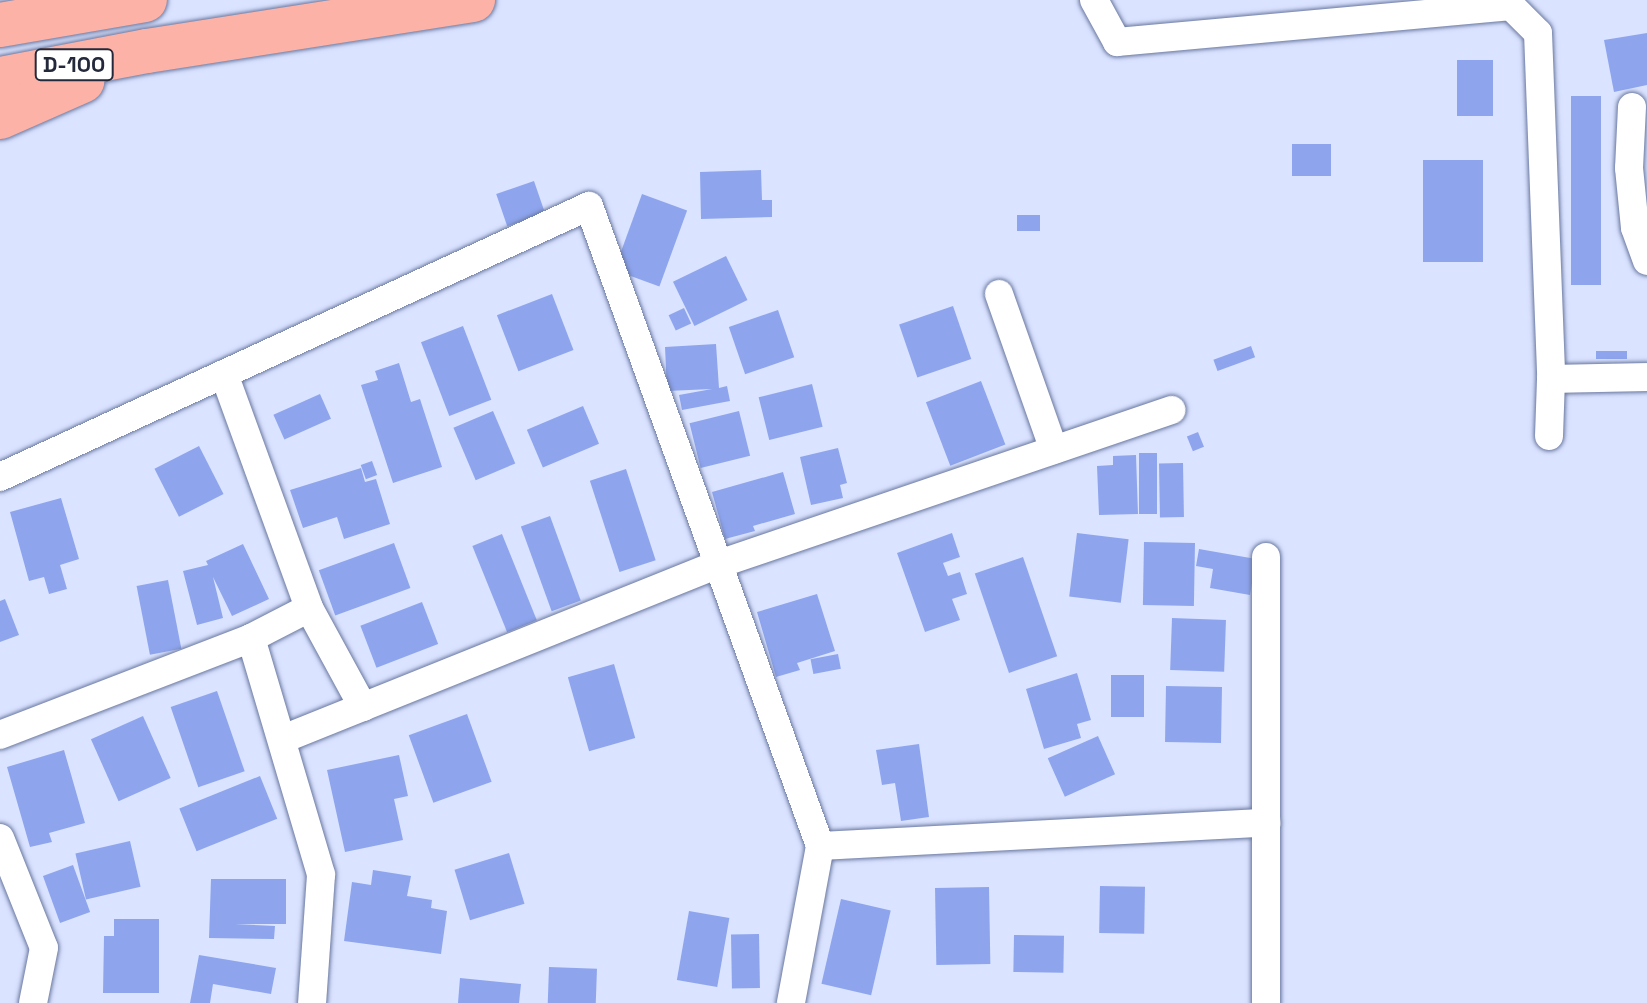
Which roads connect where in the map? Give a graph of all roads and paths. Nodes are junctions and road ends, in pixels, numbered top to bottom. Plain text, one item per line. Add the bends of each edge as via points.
1 (145, 0) edge
2 (473, 0) edge
3 (1094, 0) edge
4 (1524, 3) edge
5 (0, 25) edge
6 (147, 51) junction
7 (0, 79) edge
8 (1632, 107) dead end
9 (0, 117) edge
10 (1647, 261) edge
11 (999, 294) dead end
12 (224, 374) junction
13 (1647, 377) edge
14 (1551, 379) junction
15 (1171, 410) dead end
16 (1549, 436) dead end
17 (1054, 450) junction
18 (0, 477) edge
19 (1266, 557) dead end
20 (719, 564) junction
21 (309, 608) junction
22 (251, 638) junction
23 (363, 707) junction
24 (0, 735) edge
25 (283, 739) junction
26 (1266, 823) junction
27 (0, 838) edge
28 (820, 846) junction
29 (33, 1003) edge
30 (312, 1003) edge
31 (791, 1003) edge
32 (1266, 1003) edge

1 - 5 highway, D-100
2 - 6 highway, D-100
3 - 4 street via 1117,42
4 - 14 street via 1538,33
6 - 7 highway, D-100
6 - 9 highway
8 - 10 street via 1629,168 1635,228
11 - 17 street
12 - 18 street
12 - 20 street via 589,206
12 - 21 street
13 - 14 street
14 - 16 street
15 - 17 street
17 - 20 street
19 - 26 street
20 - 23 street
20 - 28 street
21 - 22 street
21 - 23 street
22 - 24 street
22 - 25 street
23 - 25 street
25 - 30 street via 321,875
26 - 28 street
26 - 32 street
27 - 29 street via 44,948
28 - 31 street

